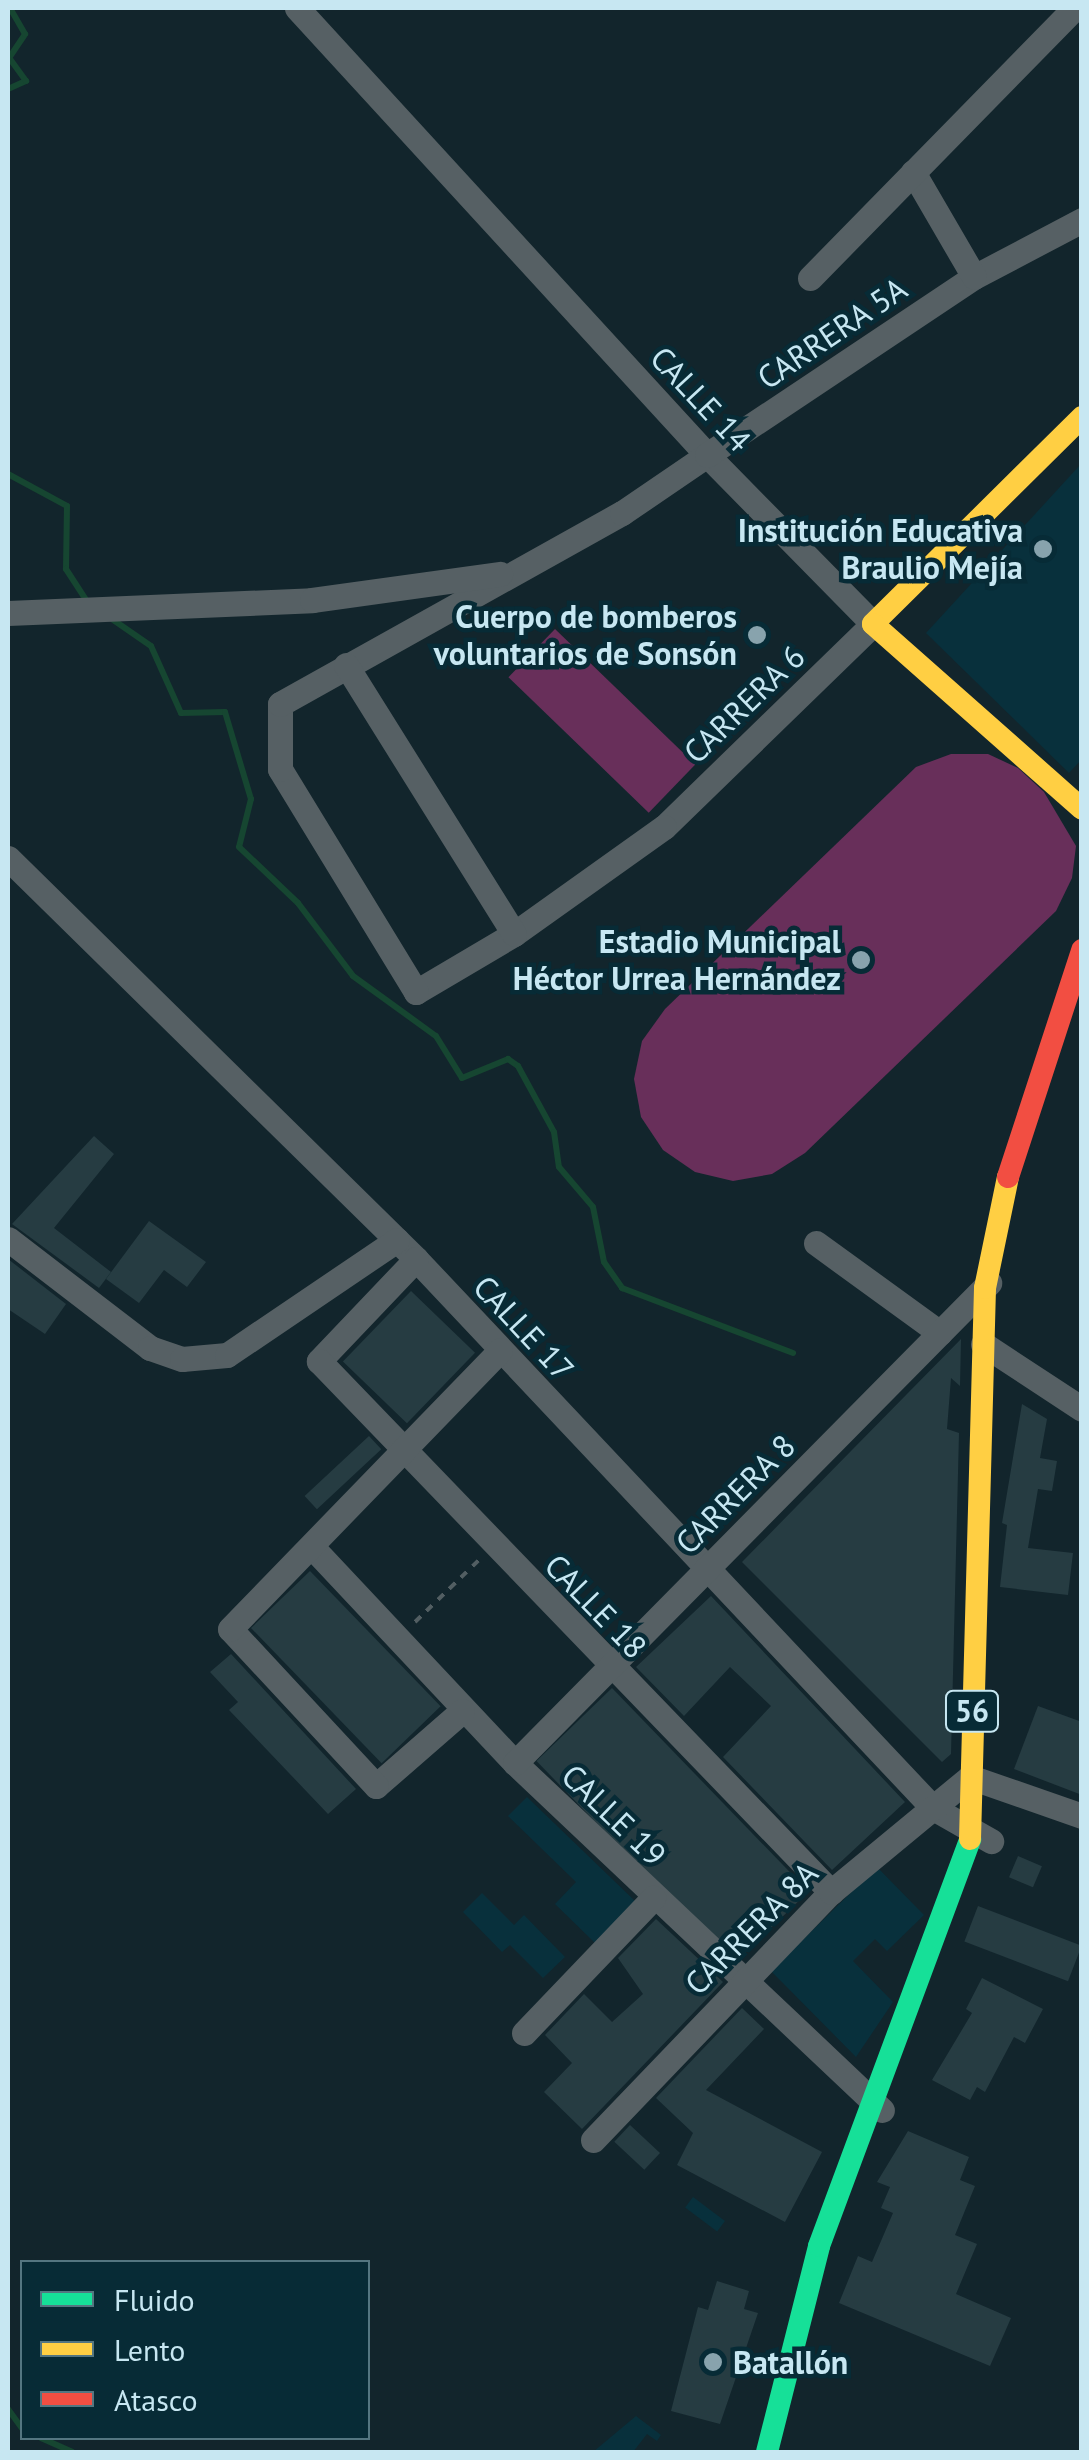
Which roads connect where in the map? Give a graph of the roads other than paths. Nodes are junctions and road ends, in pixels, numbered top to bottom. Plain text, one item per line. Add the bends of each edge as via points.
1 (297, 8) edge
2 (1074, 8) edge
3 (913, 172) junction
4 (1082, 220) edge
5 (810, 278) dead end
6 (974, 278) junction
7 (1082, 417) edge
8 (707, 454) junction
9 (521, 571) junction
10 (8, 613) edge
11 (873, 624) junction
12 (346, 665) junction
13 (1082, 809) edge
14 (8, 858) edge
15 (514, 934) junction
16 (1082, 950) edge
17 (416, 992) joint
18 (1082, 1004) edge
19 (8, 1239) edge
20 (396, 1240) junction
21 (816, 1242) dead end
22 (416, 1259) junction
23 (993, 1279) junction
24 (940, 1333) junction
25 (992, 1348) junction
26 (500, 1350) junction
27 (1082, 1409) edge
28 (406, 1452) junction
29 (313, 1548) junction
30 (706, 1570) junction
31 (610, 1668) junction
32 (462, 1710) junction
33 (515, 1764) junction
34 (979, 1779) junction
35 (933, 1808) junction
36 (1082, 1816) edge
37 (981, 1838) junction
38 (831, 1892) junction
39 (653, 1898) junction
40 (741, 1980) junction
41 (524, 2033) dead end
42 (879, 2108) junction
43 (593, 2140) dead end
44 (768, 2452) edge
45 (788, 2452) edge

1 - 8 street, CALLE 14
2 - 3 street
3 - 5 street
3 - 6 street
4 - 6 street, CARRERA 5A
6 - 8 street, CARRERA 5A
7 - 11 main road, CARRERA 6
8 - 9 street, CARRERA 5A
8 - 11 street, CALLE 14
9 - 10 street, CARRERA 5A via 312,600
9 - 12 street, CARRERA 5A
11 - 13 main road, CALLE 14
11 - 15 street, CARRERA 6 via 664,827
12 - 15 street
12 - 17 street, CARRERA 5A via 280,704 280,769
14 - 20 street, CALLE 17
15 - 17 street, CARRERA 6
16 - 23 main road, 56 via 997,1216
18 - 23 main road, 56
19 - 20 street via 150,1348 182,1359 227,1354
20 - 22 street, CALLE 17
21 - 24 street
22 - 26 street, CALLE 17
22 - 28 street, CALLE 18 via 319,1361
23 - 24 street, CARRERA 8
23 - 25 main road, 56
24 - 30 street, CARRERA 8
25 - 27 street
25 - 34 main road, 56
26 - 28 street
26 - 30 street, CALLE 17
28 - 29 street
28 - 31 street, CALLE 18
29 - 32 street, CALLE 19
29 - 32 street via 230,1629 376,1786
30 - 31 street, CARRERA 8
30 - 35 street, CALLE 17
31 - 33 street, CARRERA 8
31 - 38 street, CALLE 18
32 - 33 street, CALLE 19
33 - 39 street, CALLE 19
34 - 35 street, CARRERA 8A
34 - 36 street
34 - 37 main road, 56
35 - 37 street, CALLE 17
35 - 38 street, CARRERA 8A
37 - 42 main road, 56
38 - 40 street, CARRERA 8A
39 - 40 street, CALLE 19
39 - 41 street
40 - 42 street, CALLE 19
40 - 43 street, CARRERA 8A
42 - 44 main road, 56 via 819,2246
42 - 45 main road, 56 via 834,2252

